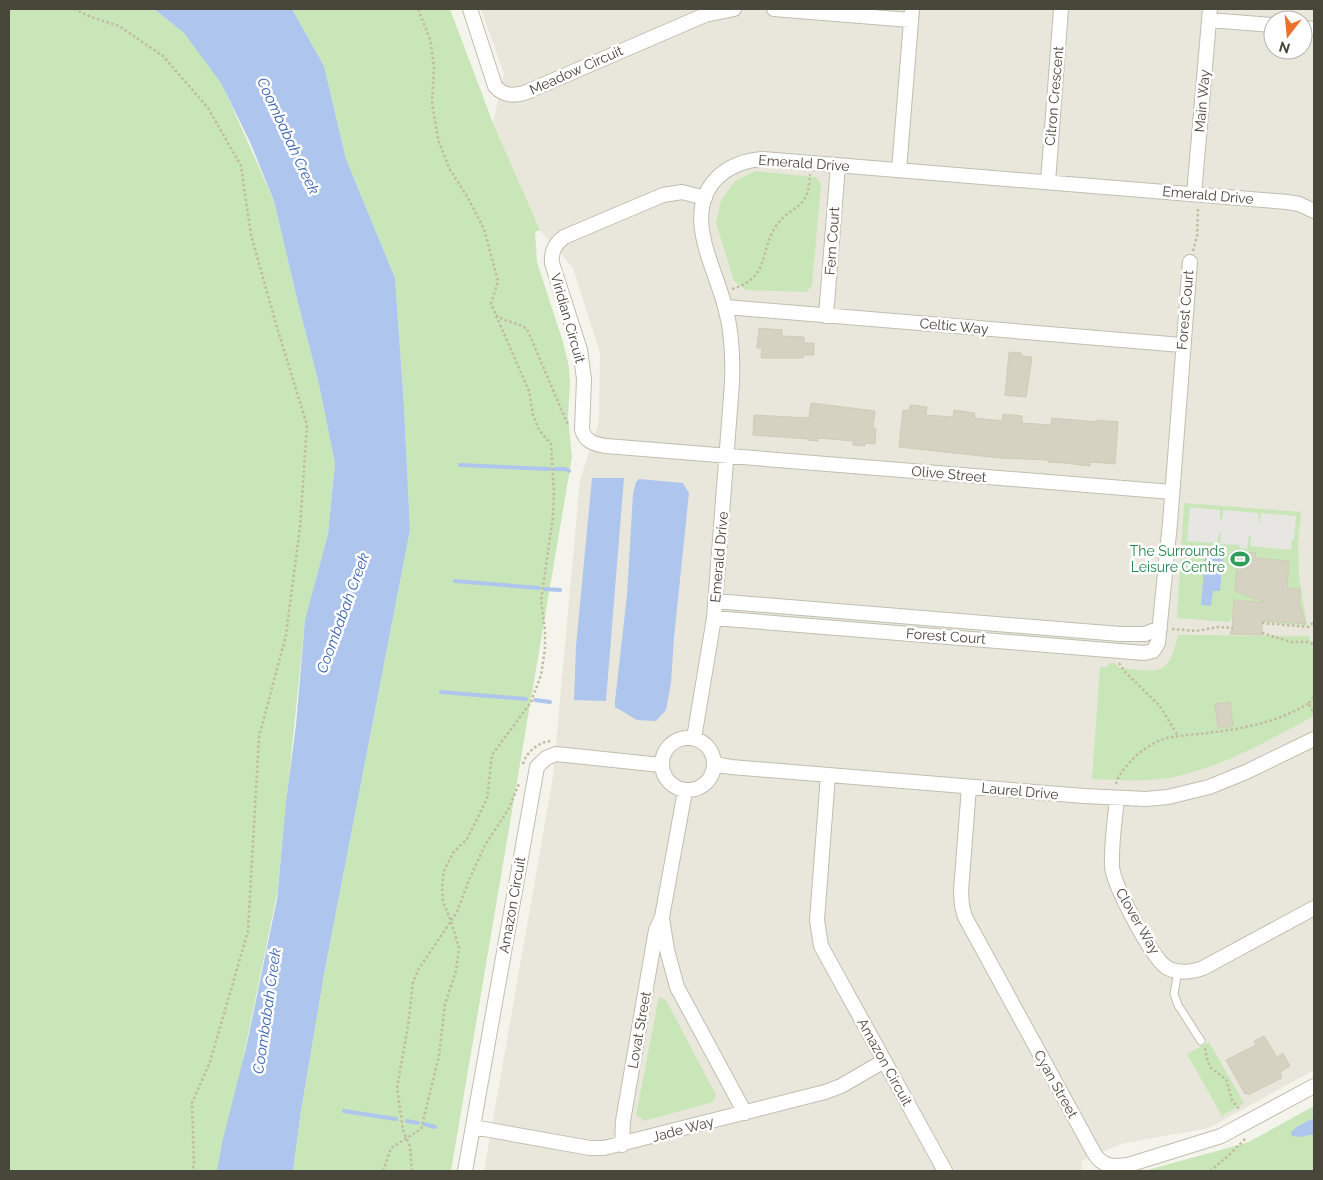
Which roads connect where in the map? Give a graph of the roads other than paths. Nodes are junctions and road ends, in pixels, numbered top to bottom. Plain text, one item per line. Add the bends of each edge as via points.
1 (470, 9) edge
2 (734, 9) edge
3 (774, 9) edge
4 (1061, 9) edge
5 (911, 14) edge
6 (1210, 15) edge
7 (1263, 23) edge
8 (838, 165) junction
9 (899, 170) junction
10 (1048, 182) junction
11 (1194, 194) junction
12 (705, 198) junction
13 (1314, 211) edge
14 (1190, 262) road end
15 (726, 307) junction
16 (826, 316) junction
17 (1182, 344) junction
18 (727, 457) junction
19 (1172, 492) junction
20 (715, 601) junction
21 (714, 618) junction
22 (1166, 629) junction
23 (694, 738) junction
24 (1314, 739) edge
25 (714, 764) junction
26 (661, 766) junction
27 (828, 775) junction
28 (970, 786) junction
29 (685, 791) junction
30 (1116, 791) junction
31 (1314, 908) edge
32 (662, 917) junction
33 (1178, 971) junction
34 (1200, 1041) road end
35 (884, 1061) junction
36 (1314, 1086) edge
37 (745, 1113) junction
38 (473, 1127) junction
39 (622, 1145) junction
40 (465, 1171) edge
41 (945, 1171) edge

1 - 2 street, Meadow Circuit via 495,86 512,95 524,93 704,15
3 - 5 street
4 - 10 street, Citron Crescent
5 - 9 street
6 - 7 street
6 - 11 street, Main Way
8 - 9 street, Emerald Drive
8 - 12 street, Emerald Drive via 763,159 746,161 718,177
8 - 16 street, Fern Court
9 - 10 street, Emerald Drive
10 - 11 street, Emerald Drive
11 - 13 street, Emerald Drive via 1287,202
12 - 15 street, Emerald Drive via 701,211 702,232
12 - 18 street, Viridian Circuit via 682,192 660,196 564,237 555,245 552,257 580,350 584,379 582,423 587,440 597,445
14 - 17 street, Forest Court
15 - 16 street, Celtic Way
15 - 18 street, Emerald Drive via 733,360
16 - 17 street, Celtic Way
17 - 19 street, Forest Court
18 - 19 street, Olive Street
18 - 20 street, Emerald Drive
19 - 22 street, Forest Court
20 - 21 street, Emerald Drive
20 - 22 street, Forest Court via 1120,634 1145,634
21 - 22 street, Forest Court via 1144,652 1154,650
21 - 23 street, Emerald Drive
23 - 25 street via 711,751
23 - 26 street via 676,740 668,746
24 - 30 street, Laurel Drive via 1209,787 1146,799
25 - 27 street, Laurel Drive
25 - 29 street via 709,781 702,787
26 - 29 street via 668,782
26 - 38 street, Amazon Circuit via 551,755 541,762 536,771
27 - 28 street, Laurel Drive
27 - 35 street, Amazon Circuit via 818,933 826,956
28 - 30 street, Laurel Drive
28 - 36 street, Cyan Street via 961,891 965,917 1101,1162 1113,1166 1128,1165 1221,1136
29 - 32 street, Lovat Street
30 - 33 street, Clover Way via 1112,867 1118,889 1157,957 1166,967
31 - 33 street via 1203,968
32 - 37 street, Lovat Street via 668,957 677,987
32 - 39 street, Lovat Street via 656,930 625,1108
33 - 34 lane via 1174,994
35 - 37 street, Jade Way via 832,1090
35 - 41 street, Amazon Circuit
37 - 39 street, Jade Way
38 - 39 street, Jade Way via 590,1148
38 - 40 street, Amazon Circuit

